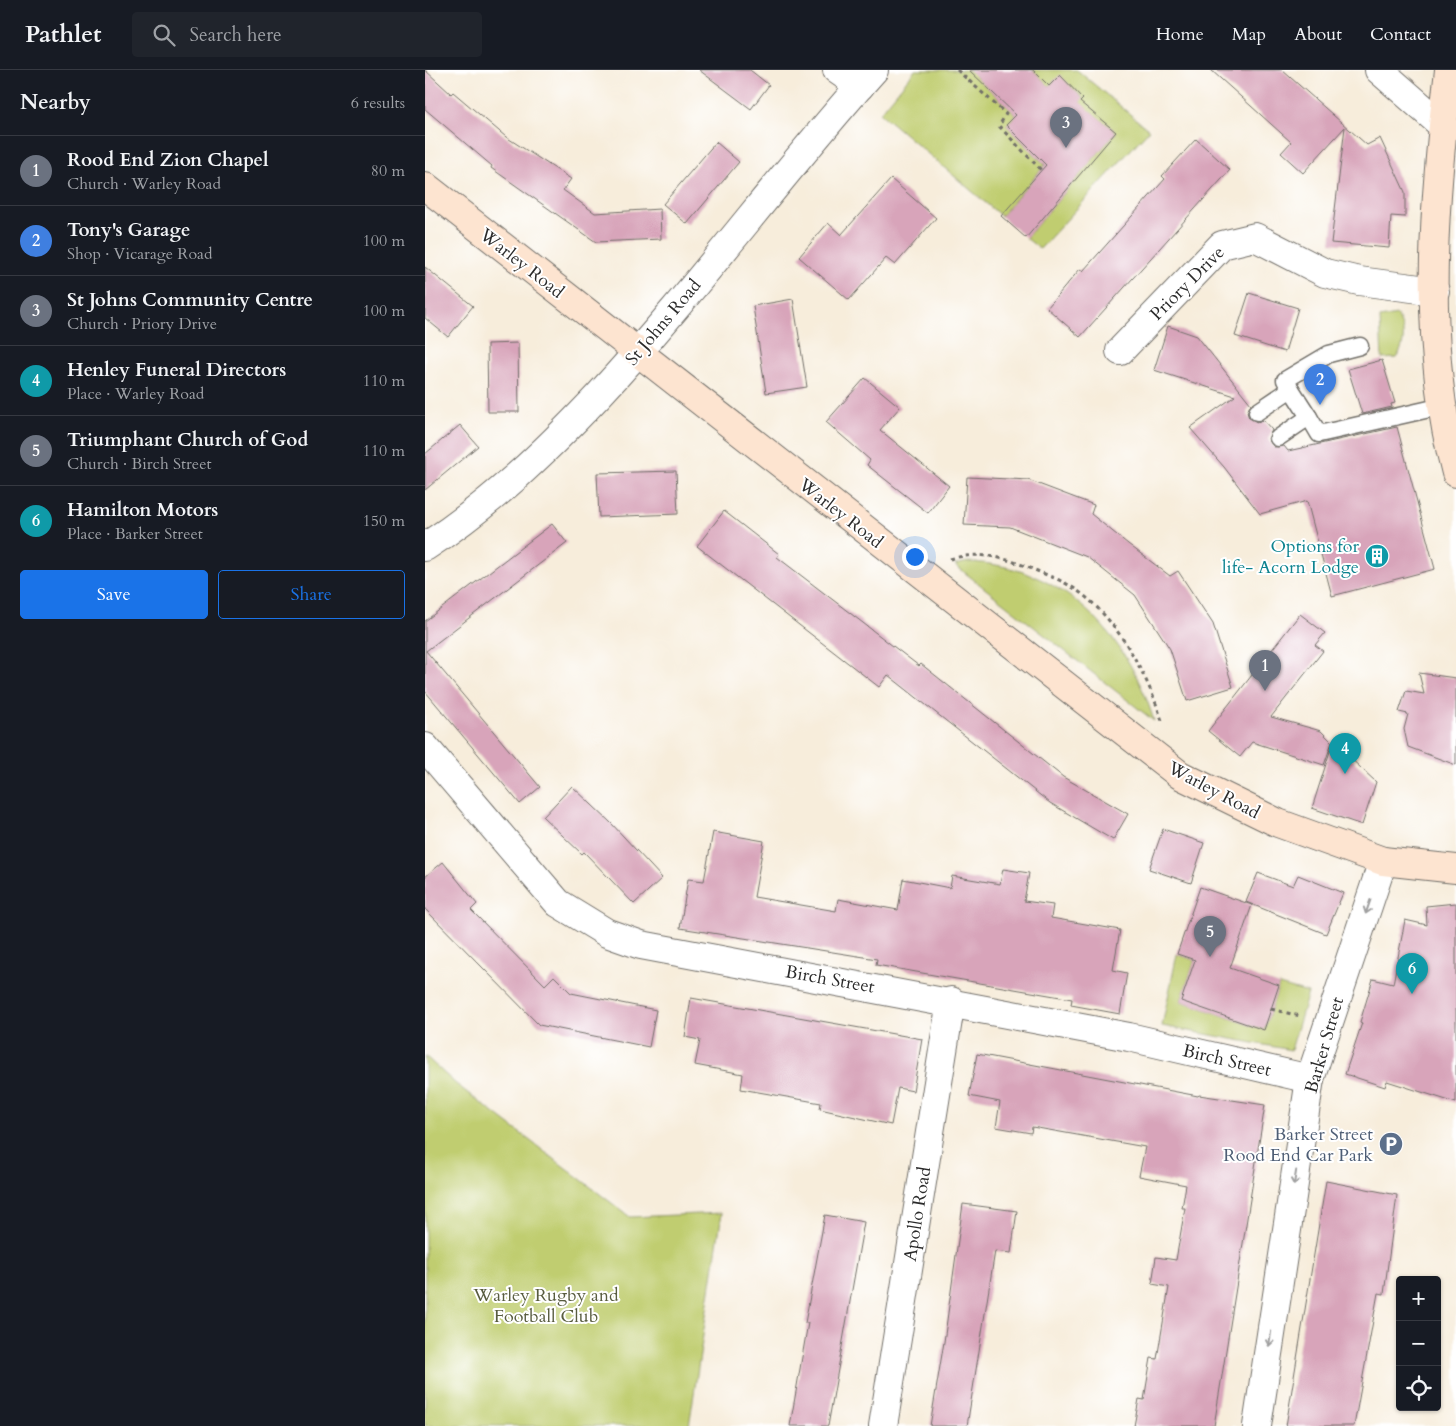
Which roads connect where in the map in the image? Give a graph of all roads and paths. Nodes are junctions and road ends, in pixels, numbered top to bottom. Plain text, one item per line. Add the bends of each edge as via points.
1 (837, 70) edge
2 (957, 70) edge
3 (1379, 70) edge
4 (1449, 70) edge
5 (867, 78) edge
6 (1443, 126) junction
7 (1041, 170) dead end
8 (425, 186) edge
9 (1435, 291) junction
10 (1360, 346) dead end
11 (1120, 351) dead end
12 (637, 354) junction
13 (1291, 389) junction
14 (1447, 398) edge
15 (1257, 412) dead end
16 (1309, 417) junction
17 (1278, 438) dead end
18 (1456, 473) edge
19 (425, 547) edge
20 (949, 559) dead end
21 (1164, 727) dead end
22 (425, 746) edge
23 (1383, 861) junction
24 (1456, 869) edge
25 (951, 1002) junction
26 (1271, 1010) dead end
27 (1301, 1016) dead end
28 (1310, 1079) junction
29 (883, 1426) edge
30 (1257, 1426) edge

1 - 5 street
2 - 7 path via 1006,114 999,126
3 - 6 street
4 - 6 street
5 - 12 street, St Johns Road
6 - 9 street
8 - 12 street, Warley Road
9 - 11 street, Priory Drive via 1325,273 1255,237 1238,239 1222,245
9 - 14 street via 1434,337
10 - 13 lane via 1329,354 1285,380
12 - 19 street, St Johns Road via 542,455 452,530
12 - 23 street, Warley Road via 1180,776 1278,823
13 - 15 lane
13 - 16 lane
14 - 16 lane via 1319,434
14 - 18 street via 1448,445
16 - 17 lane
20 - 21 path via 967,554 995,556 1051,576 1091,601 1143,672
22 - 25 street, Birch Street via 557,903 607,932 641,944
23 - 24 street
23 -> 28 street, Barker Street
25 - 28 street, Birch Street via 1129,1037
25 - 29 street, Apollo Road
26 - 27 path
28 -> 30 street, Barker Street

